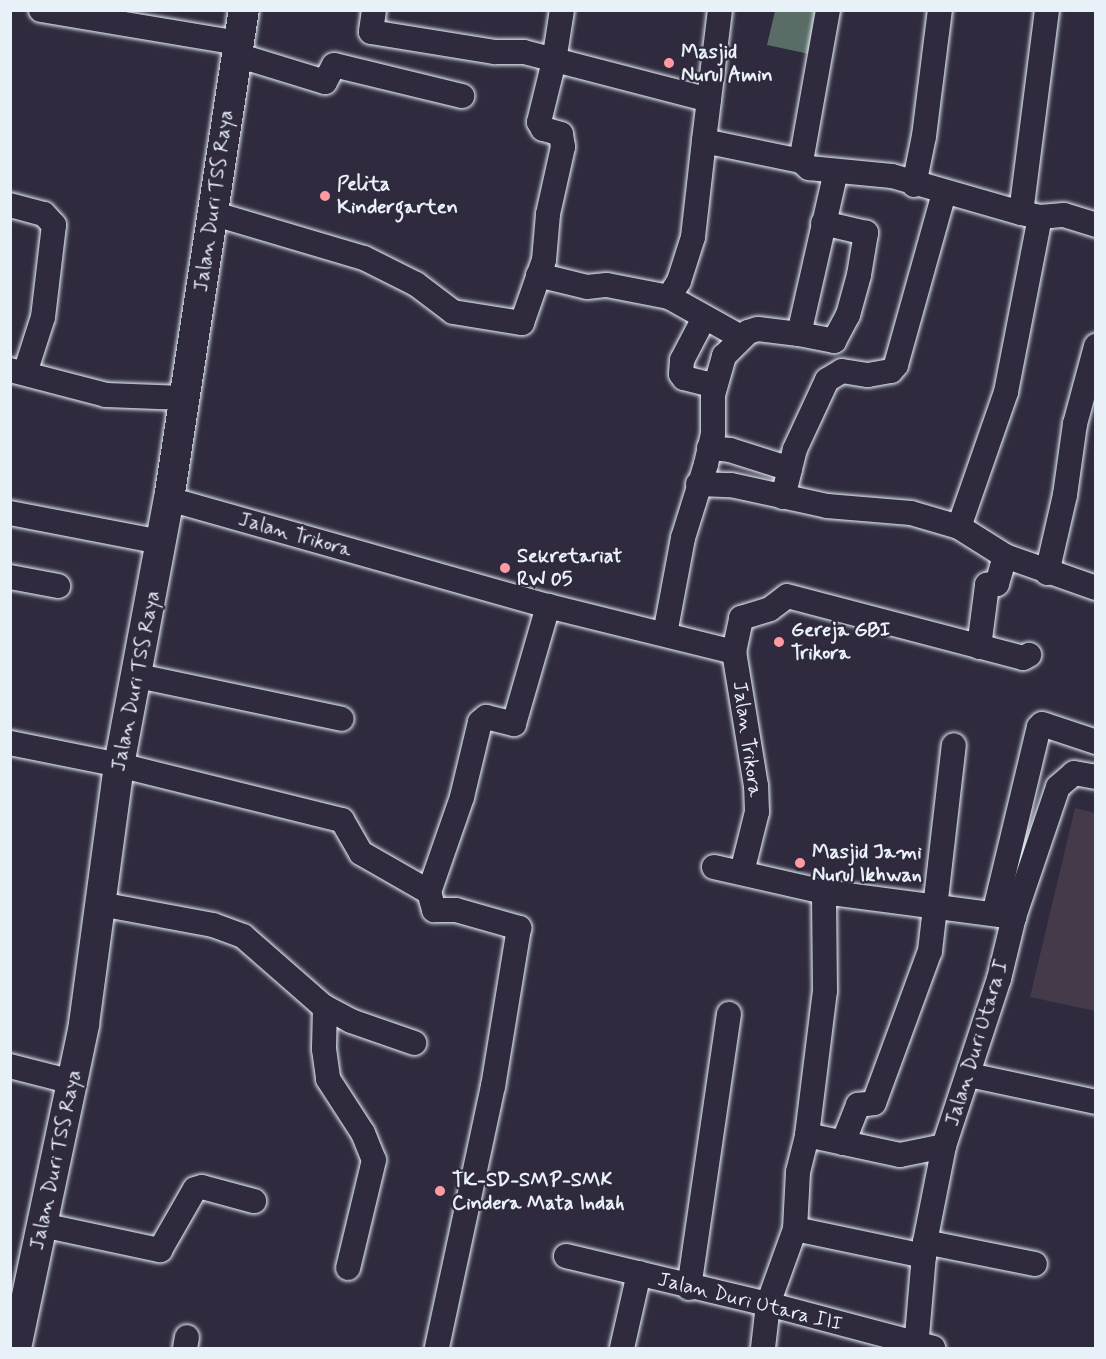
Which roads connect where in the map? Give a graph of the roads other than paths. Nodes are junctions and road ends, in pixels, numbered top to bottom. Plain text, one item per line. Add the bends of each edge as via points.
1 (41, 10) edge
2 (244, 10) edge
3 (374, 10) edge
4 (562, 10) edge
5 (720, 10) edge
6 (828, 10) edge
7 (940, 10) edge
8 (1047, 10) edge
9 (238, 49) junction
10 (554, 62) junction
11 (462, 96) dead end
12 (709, 99) junction
13 (704, 141) junction
14 (801, 160) junction
15 (836, 171) junction
16 (914, 185) junction
17 (944, 193) junction
18 (10, 206) edge
19 (215, 214) junction
20 (1031, 215) junction
21 (823, 223) junction
22 (1095, 225) edge
23 (538, 275) junction
24 (669, 297) junction
25 (704, 318) junction
26 (799, 334) junction
27 (739, 336) junction
28 (1095, 346) edge
29 (18, 371) edge
30 (715, 386) junction
31 (184, 398) junction
32 (709, 448) junction
33 (790, 469) junction
34 (698, 484) junction
35 (783, 497) junction
36 (169, 499) junction
37 (10, 513) edge
38 (959, 527) junction
39 (161, 542) junction
40 (1005, 556) junction
41 (1047, 573) junction
42 (10, 577) edge
43 (58, 586) dead end
44 (1095, 588) edge
45 (548, 606) junction
46 (665, 634) junction
47 (979, 647) junction
48 (734, 652) junction
49 (1029, 655) dead end
50 (138, 676) junction
51 (342, 719) dead end
52 (1095, 742) edge
53 (10, 743) edge
54 (954, 745) dead end
55 (1095, 748) edge
56 (119, 765) junction
57 (1091, 776) edge
58 (714, 867) dead end
59 (742, 872) junction
60 (429, 892) junction
61 (824, 892) junction
62 (100, 904) junction
63 (936, 908) junction
64 (1004, 916) junction
65 (325, 1007) junction
66 (729, 1014) dead end
67 (414, 1043) dead end
68 (10, 1066) edge
69 (969, 1075) junction
70 (73, 1082) junction
71 (1095, 1102) edge
72 (807, 1134) junction
73 (843, 1143) junction
74 (944, 1146) junction
75 (254, 1202) dead end
76 (42, 1225) junction
77 (795, 1228) junction
78 (925, 1249) junction
79 (566, 1256) dead end
80 (1035, 1264) dead end
81 (348, 1268) dead end
82 (639, 1273) junction
83 (689, 1288) junction
84 (768, 1304) junction
85 (922, 1347) edge
86 (16, 1348) edge
87 (437, 1348) edge
88 (622, 1348) edge
89 (763, 1348) edge

1 - 9 street
2 - 9 street, Jalan Duri TSS Raya
3 - 10 street via 370,32 495,52 519,51
4 - 10 street
5 - 12 street
6 - 14 street
7 - 16 street
8 - 20 street
9 - 11 street via 326,82 334,65
9 - 19 street, Jalan Duri TSS Raya
10 - 12 street
10 - 23 street via 539,126 557,131 563,147
12 - 13 street
13 - 14 street
13 - 24 street via 693,237 679,281
14 - 15 street via 809,168
15 - 16 street via 867,171
15 - 21 street
16 - 17 street
17 - 20 street
17 - 33 street via 896,365 891,371 868,375 842,371 827,380 795,449
18 - 29 street via 44,214 54,225 43,317
19 - 23 street via 374,263 416,284 453,312 519,325
19 - 31 street, Jalan Duri TSS Raya
20 - 22 street via 1068,215
20 - 38 street via 1006,392
21 - 26 street
21 - 26 street via 866,233 859,275 848,315 834,341
23 - 24 street via 587,287 607,285
24 - 25 street
25 - 27 street
25 - 30 street via 682,360 681,374
26 - 27 street via 758,329
27 - 30 street via 724,356
28 - 41 street via 1075,424 1065,495
29 - 31 street via 106,395
30 - 32 street
31 - 36 street, Jalan Duri TSS Raya
32 - 33 street via 730,450
32 - 34 street
33 - 35 street
34 - 35 street via 731,485
34 - 46 street via 682,538
35 - 38 street via 827,506 911,513
36 - 39 street, Jalan Duri TSS Raya
36 - 45 street, Jalan Trikora
37 - 39 street
38 - 40 street
39 - 50 street, Jalan Duri TSS Raya
40 - 41 street
40 - 47 street via 997,584 987,585
41 - 44 street
42 - 43 street
45 - 46 street, Jalan Trikora
45 - 60 street via 514,724 486,717 480,722 462,798
46 - 48 street, Jalan Trikora
47 - 48 street via 787,596 770,609 741,618
47 - 49 street via 1023,658
48 - 59 street, Jalan Trikora via 757,812
50 - 51 street
50 - 56 street, Jalan Duri TSS Raya
52 - 64 street via 1042,724 1039,727
53 - 56 street
54 - 63 street
55 - 57 street
56 - 60 street via 342,820 361,852
56 - 62 street, Jalan Duri TSS Raya
57 - 64 street, Jalan Duri Utara I via 1074,773 1059,787
58 - 59 street
59 - 61 street
60 - 87 street via 434,910 456,910 517,926 519,933 493,1086
61 - 63 street
61 - 72 street via 827,968
62 - 65 street via 213,925 243,936
62 - 70 street, Jalan Duri TSS Raya
63 - 64 street
63 - 73 street via 930,951 896,1050 873,1104 858,1105
64 - 69 street, Jalan Duri Utara I
65 - 67 street via 351,1021
65 - 81 street via 328,1079 363,1133 374,1160
66 - 83 street
68 - 70 street
69 - 71 street
69 - 74 street, Jalan Duri Utara I
70 - 76 street, Jalan Duri TSS Raya
72 - 73 street
72 - 77 street via 798,1172
73 - 74 street via 900,1155
74 - 78 street, Jalan Duri Utara I
75 - 76 street via 201,1187 195,1189 165,1246 154,1251
76 - 86 street, Jalan Duri TSS Raya
77 - 78 street
77 - 84 street
78 - 80 street
78 - 85 street, Jalan Duri Utara I
79 - 82 street, Jalan Duri Utara III
82 - 83 street, Jalan Duri Utara III
82 - 88 street
83 - 84 street, Jalan Duri Utara III
84 - 85 street, Jalan Duri Utara III
84 - 89 street

